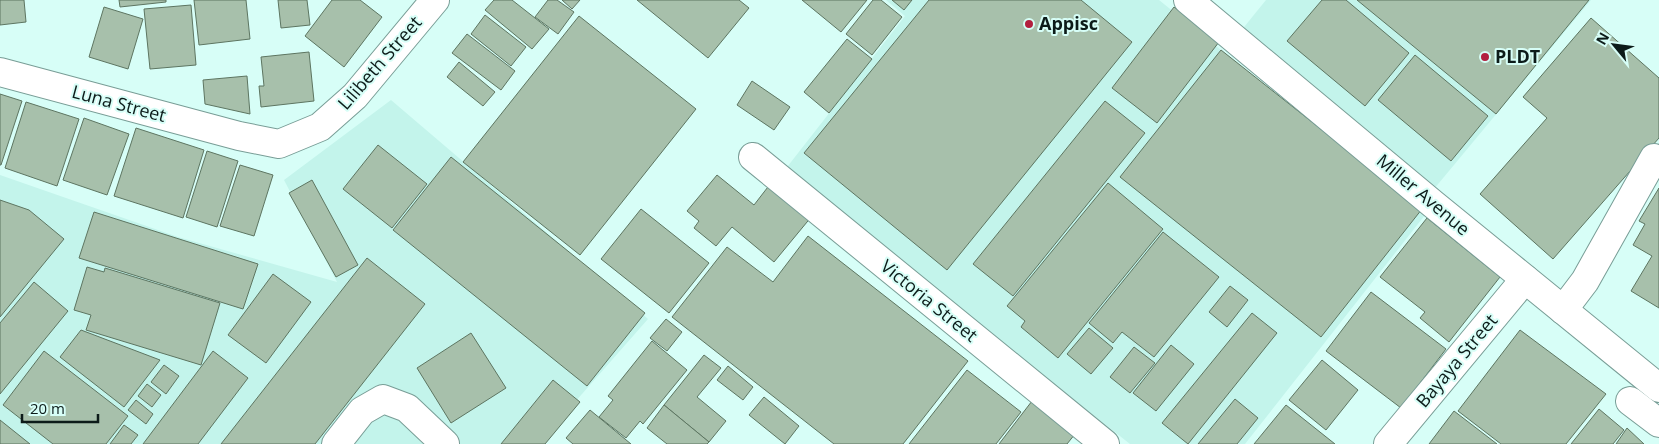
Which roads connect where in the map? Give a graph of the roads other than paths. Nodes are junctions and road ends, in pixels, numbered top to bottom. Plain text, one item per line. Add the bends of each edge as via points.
1 (435, 0) edge
2 (1188, 0) edge
3 (0, 72) edge
4 (239, 136) joint
5 (753, 157) dead end
6 (1654, 158) dead end
7 (1525, 279) junction
8 (1563, 310) junction
9 (1659, 388) edge
10 (1630, 400) dead end
11 (1659, 423) edge
12 (336, 444) edge
13 (445, 444) edge
14 (1105, 444) edge
15 (1388, 444) edge

1 - 4 street, Lilibeth Street via 354,96 320,127 279,144
2 - 7 street, Miller Avenue
3 - 4 street, Luna Street
5 - 14 street, Victoria Street
6 - 8 street via 1585,281
7 - 8 street, Miller Avenue
7 - 15 street, Bayaya Street
8 - 9 street, Miller Avenue
10 - 11 street
12 - 13 street via 362,411 383,399 407,408

